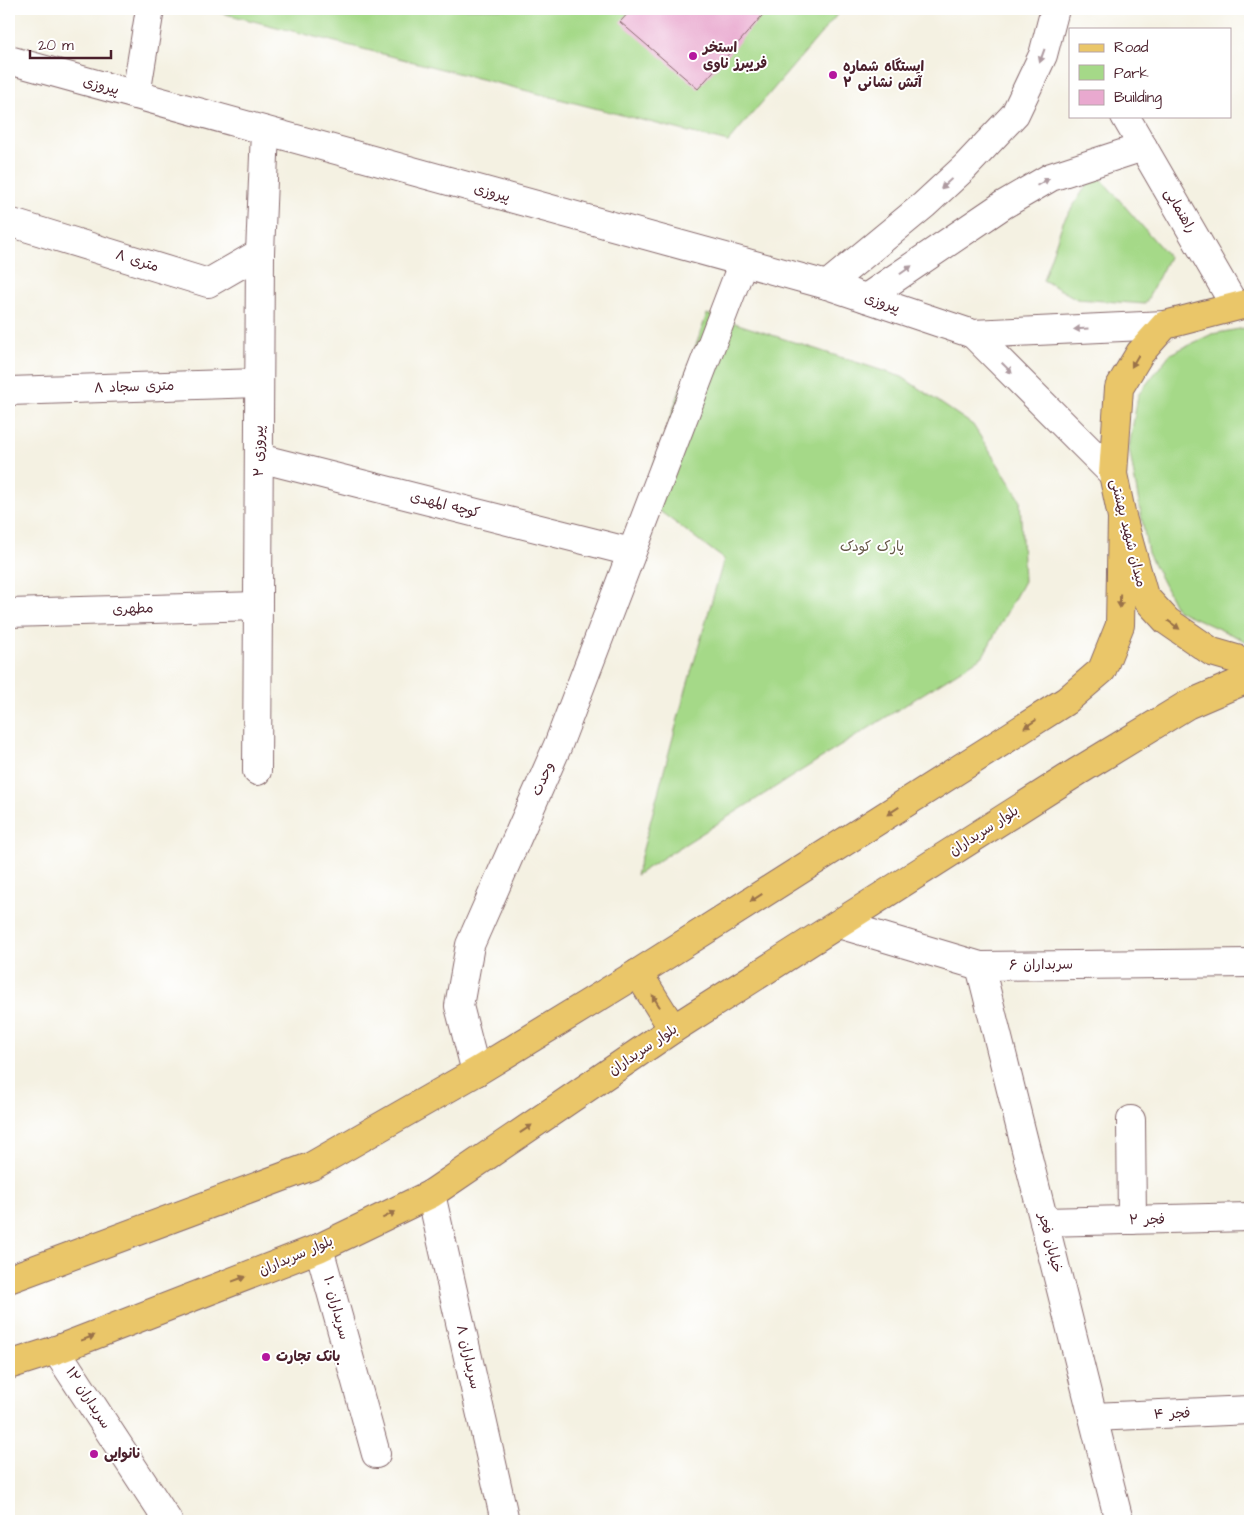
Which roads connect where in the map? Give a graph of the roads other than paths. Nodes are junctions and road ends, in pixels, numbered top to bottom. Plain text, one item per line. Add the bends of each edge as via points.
1 (150, 9) edge
2 (1055, 9) edge
3 (1060, 9) edge
4 (1071, 28) edge
5 (9, 60) edge
6 (136, 95) junction
7 (1126, 118) edge
8 (265, 131) junction
9 (1143, 148) junction
10 (9, 222) edge
11 (260, 253) junction
12 (743, 262) junction
13 (827, 285) junction
14 (866, 298) junction
15 (1242, 305) edge
16 (1165, 325) junction
17 (973, 334) junction
18 (259, 383) junction
19 (9, 391) edge
20 (259, 458) junction
21 (1113, 474) junction
22 (1122, 517) junction
23 (631, 552) junction
24 (258, 606) junction
25 (9, 613) edge
26 (1250, 663) edge
27 (1250, 678) edge
28 (257, 771) dead end
29 (839, 924) junction
30 (1250, 962) edge
31 (980, 966) junction
32 (638, 974) junction
33 (673, 1029) junction
34 (476, 1072) junction
35 (1131, 1120) dead end
36 (431, 1194) junction
37 (1250, 1218) edge
38 (1132, 1220) junction
39 (1044, 1222) junction
40 (319, 1248) junction
41 (9, 1279) edge
42 (56, 1350) junction
43 (9, 1365) edge
44 (1250, 1410) edge
45 (1093, 1417) junction
46 (376, 1454) dead end
47 (168, 1521) edge
48 (505, 1521) edge
49 (1118, 1521) edge

1 - 6 street
2 -> 13 street via 1043,55 1015,114 924,205
3 - 4 street
5 - 6 street, پیروزی
6 - 8 street, پیروزی
7 - 9 street, راهنمایی
8 - 11 street, پیروزی ۲
8 - 12 street, پیروزی
14 -> 9 street via 987,215 1051,177
9 - 15 street, راهنمایی
10 - 11 street, ۸ متری via 208,283
11 - 18 street, پیروزی ۲
12 - 13 street, پیروزی
12 - 23 street, وحدت
13 - 14 street, پیروزی
14 - 17 street, پیروزی
15 - 16 main road
16 -> 17 street
16 -> 21 main road, میدان شهید بهشتی via 1140,353 1119,388
17 -> 21 street
18 - 19 street, متری سجاد ۸
18 - 20 street, پیروزی ۲
20 - 23 street, کوچه المهدی
20 - 24 street, پیروزی ۲
21 - 22 main road, میدان شهید بهشتی
22 -> 26 main road, میدان شهید بهشتی via 1144,596 1168,621 1212,652
22 -> 32 main road via 1120,625 1102,670 1066,701
23 - 34 street, وحدت via 558,745 470,945 458,1006
24 - 25 street, مطهری
24 - 28 street, پیروزی ۲
27 - 29 main road, بلوار سربداران via 1186,705
29 - 31 street, سربداران ۶
29 - 33 main road, بلوار سربداران
30 - 31 street, سربداران ۶
31 - 39 street, خیابان فجر
33 -> 32 main road
32 - 34 main road
36 -> 33 main road, بلوار سربداران
34 - 41 main road via 312,1166
35 - 38 street
40 -> 36 main road, بلوار سربداران
36 - 48 street, سربداران ۸
37 - 38 street, فجر ۲
38 - 39 street, فجر ۲
39 - 45 street, خیابان فجر
42 -> 40 main road, بلوار سربداران
40 - 46 street, سربداران ۱۰
42 - 43 main road, بلوار سربداران
42 - 47 street, سربداران ۱۲
44 - 45 street, فجر ۴
45 - 49 street, خیابان فجر

